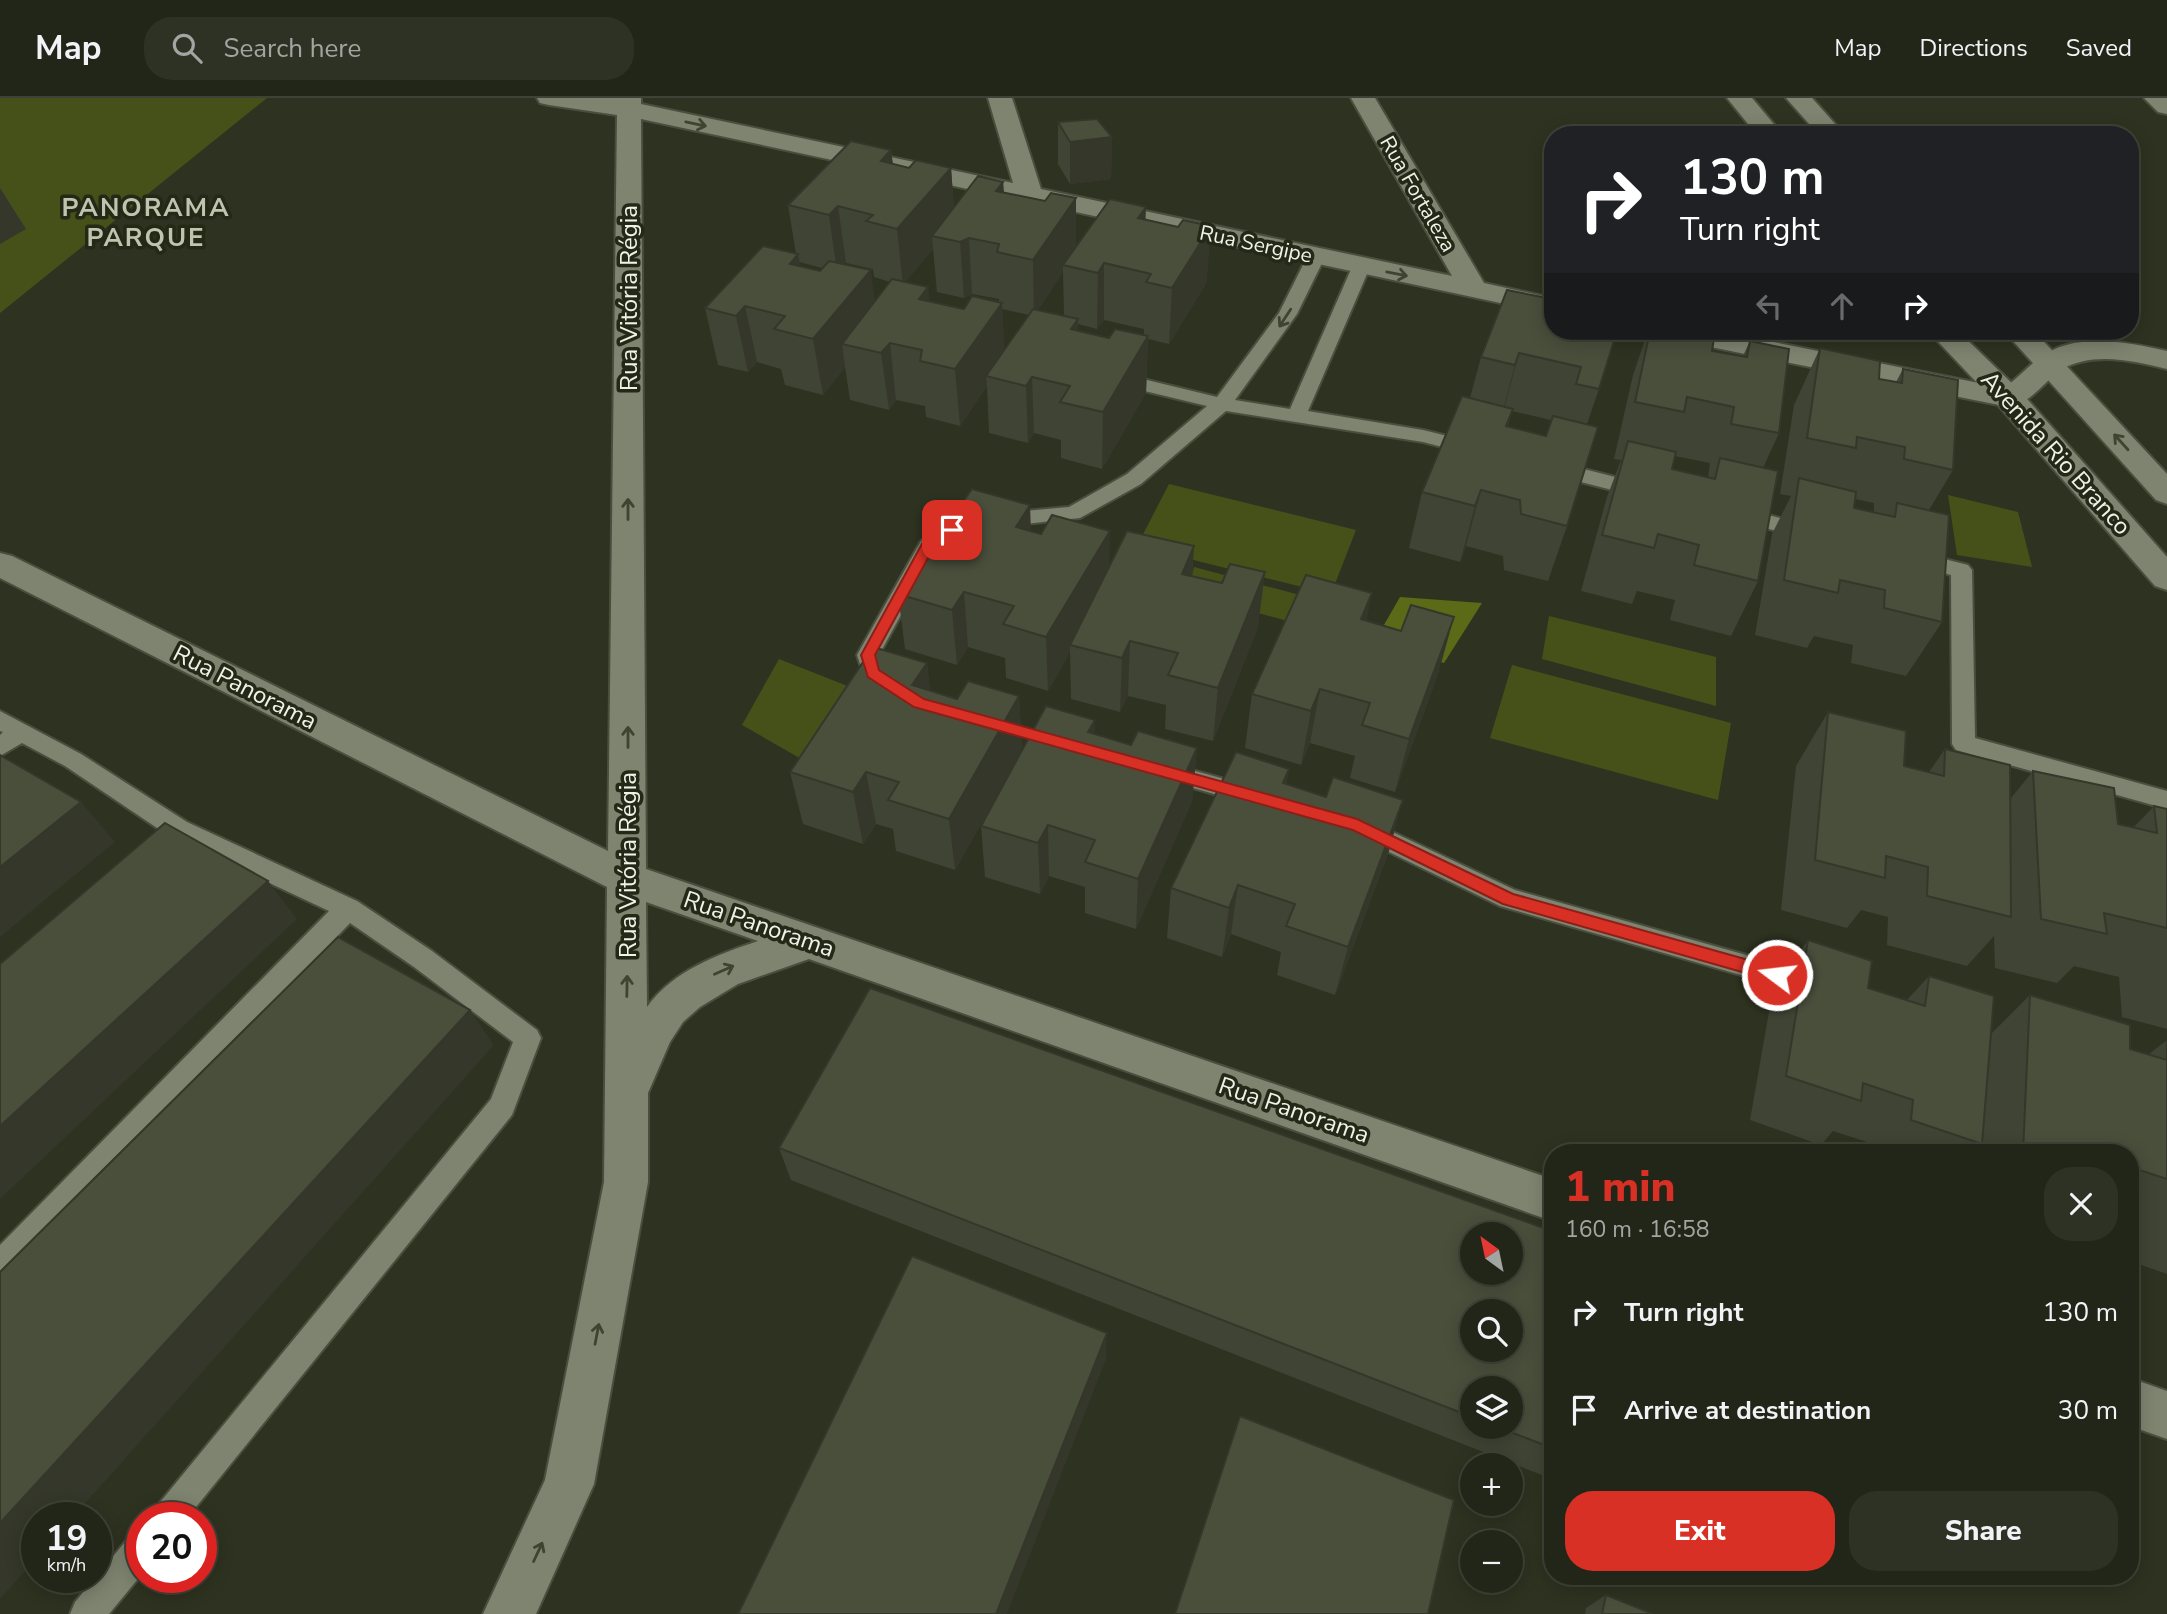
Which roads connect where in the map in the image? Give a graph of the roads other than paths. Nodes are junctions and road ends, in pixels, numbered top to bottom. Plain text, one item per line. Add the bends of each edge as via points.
1 (549, 98) edge
2 (1000, 98) edge
3 (1363, 98) edge
4 (1739, 98) edge
5 (1798, 98) edge
6 (2156, 98) edge
7 (629, 104) edge
8 (2167, 107) edge
9 (1763, 126) edge
10 (1824, 126) edge
11 (1030, 195) junction
12 (1316, 257) junction
13 (1361, 267) junction
14 (1474, 290) junction
15 (1544, 304) edge
16 (1721, 340) edge
17 (1951, 340) edge
18 (2027, 340) edge
19 (2100, 340) edge
20 (2136, 353) junction
21 (2167, 359) edge
22 (2050, 364) junction
23 (1099, 374) edge
24 (2009, 398) junction
25 (1222, 404) junction
26 (1297, 414) junction
27 (1490, 453) edge
28 (1531, 463) edge
29 (2167, 493) edge
30 (1665, 496) edge
31 (1719, 510) edge
32 (1827, 537) edge
33 (1894, 554) edge
34 (0, 564) edge
35 (2167, 578) edge
36 (896, 688) edge
37 (7, 733) edge
38 (1145, 766) edge
39 (2167, 800) edge
40 (1277, 803) edge
41 (1344, 821) edge
42 (178, 829) junction
43 (157, 848) edge
44 (628, 879) junction
45 (348, 908) junction
46 (810, 942) junction
47 (1833, 990) edge
48 (626, 1097) junction
49 (1544, 1197) edge
50 (0, 1265) edge
51 (2139, 1405) edge
52 (2167, 1415) edge
53 (180, 1502) edge
54 (126, 1568) edge
55 (87, 1614) edge
56 (509, 1614) edge

1 - 7 street, Rua Sergipe
2 - 11 street
3 - 14 street, Rua Fortaleza
4 - 9 street
5 - 10 street
6 - 8 street
7 -> 11 street, Rua Sergipe
44 -> 7 street, Rua Vitória Régia
11 - 12 street, Rua Sergipe
12 - 13 street, Rua Sergipe
12 -> 25 lane via 1288,314
13 -> 14 street, Rua Sergipe
13 - 26 lane
14 - 15 street, Rua Sergipe
16 - 24 street
17 - 24 street, Avenida Rio Branco
18 - 22 street
19 - 20 street
20 - 21 street
20 - 22 street via 2083,350
22 - 24 street
29 -> 22 street
23 - 25 lane
24 - 35 street, Avenida Rio Branco
25 - 26 lane
25 - 36 lane via 1134,479 1073,513 978,522 952,530 928,546 868,655 873,673
26 - 27 lane
28 - 30 lane
31 - 32 lane
33 - 39 lane via 1962,570 1964,744
34 - 44 street, Rua Panorama
37 - 42 lane via 74,760
38 - 40 lane
41 - 47 lane via 1509,900
42 - 43 lane
42 - 45 lane
44 - 46 street, Rua Panorama
48 -> 44 street, Rua Vitória Régia
45 - 50 lane
45 - 53 lane via 528,1038 502,1106
48 -> 46 street via 655,1029 700,981
46 - 49 street, Rua Panorama
56 -> 48 street, Rua Vitória Régia via 569,1484 626,1182
51 - 52 street
54 - 55 lane

